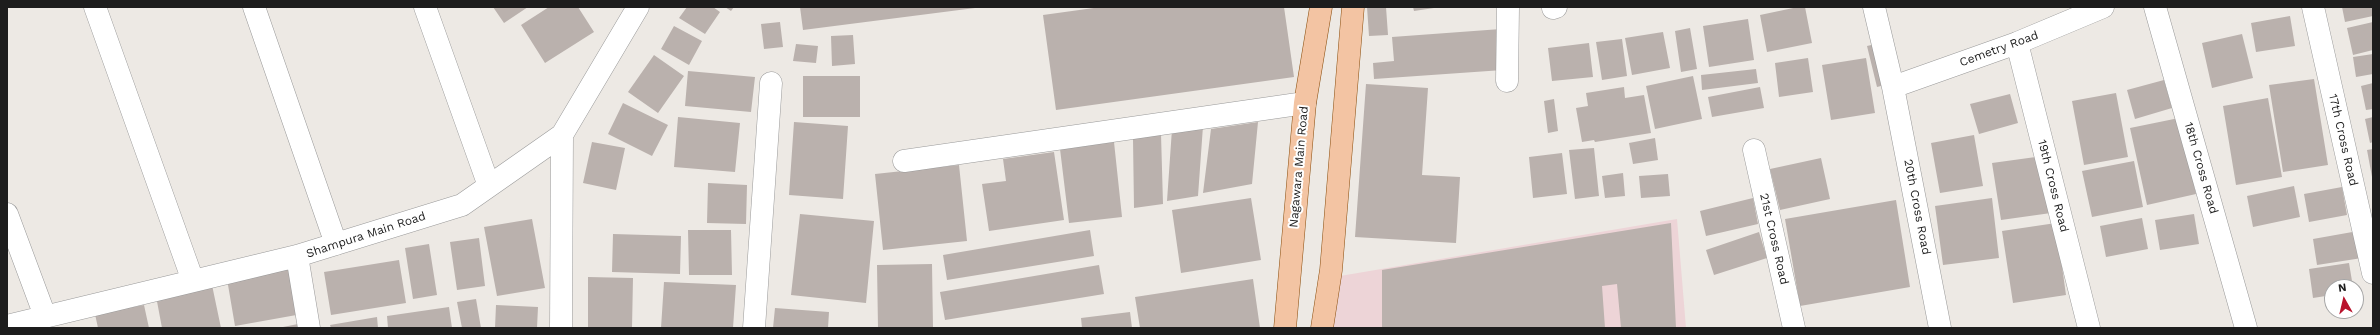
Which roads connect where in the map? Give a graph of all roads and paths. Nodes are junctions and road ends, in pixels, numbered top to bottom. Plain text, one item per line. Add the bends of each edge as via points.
1 (95, 7) edge
2 (254, 7) edge
3 (425, 7) edge
4 (638, 7) edge
5 (1320, 7) edge
6 (1353, 7) edge
7 (1508, 7) edge
8 (1874, 7) edge
9 (2103, 7) edge
10 (2155, 7) edge
11 (2313, 7) edge
12 (2016, 43) junction
13 (1507, 81) dead end
14 (771, 83) dead end
15 (1893, 87) junction
16 (1305, 103) junction
17 (562, 135) junction
18 (1754, 150) dead end
19 (904, 161) dead end
20 (489, 186) junction
21 (7, 214) edge
22 (336, 244) junction
23 (297, 256) junction
24 (2373, 273) edge
25 (193, 281) junction
26 (45, 316) junction
27 (14, 326) edge
28 (309, 328) edge
29 (562, 328) edge
30 (754, 328) edge
31 (1285, 328) edge
32 (1322, 328) edge
33 (1794, 328) edge
34 (1940, 328) edge
35 (2089, 328) edge
36 (2246, 328) edge

1 - 25 street
2 - 22 street
3 - 20 street
4 - 17 street, Shampura Main Road
5 - 16 main road, Nagawara Main Road
6 - 32 main road via 1331,270
7 - 13 street
8 - 15 street, 20th Cross Road
9 - 12 street, Cemetry Road
10 - 36 street, 18th Cross Road
11 - 24 street, 17th Cross Road
12 - 15 street, Cemetry Road
12 - 35 street, 19th Cross Road
14 - 30 street
15 - 34 street, 20th Cross Road
16 - 19 street
16 - 31 main road, Nagawara Main Road
17 - 20 street, Shampura Main Road
17 - 29 street
18 - 33 street, 21st Cross Road
20 - 22 street, Shampura Main Road via 462,205
21 - 26 street
22 - 23 street, Shampura Main Road
23 - 25 street, Shampura Main Road
23 - 28 street
25 - 26 street, Shampura Main Road
26 - 27 street, Shampura Main Road

